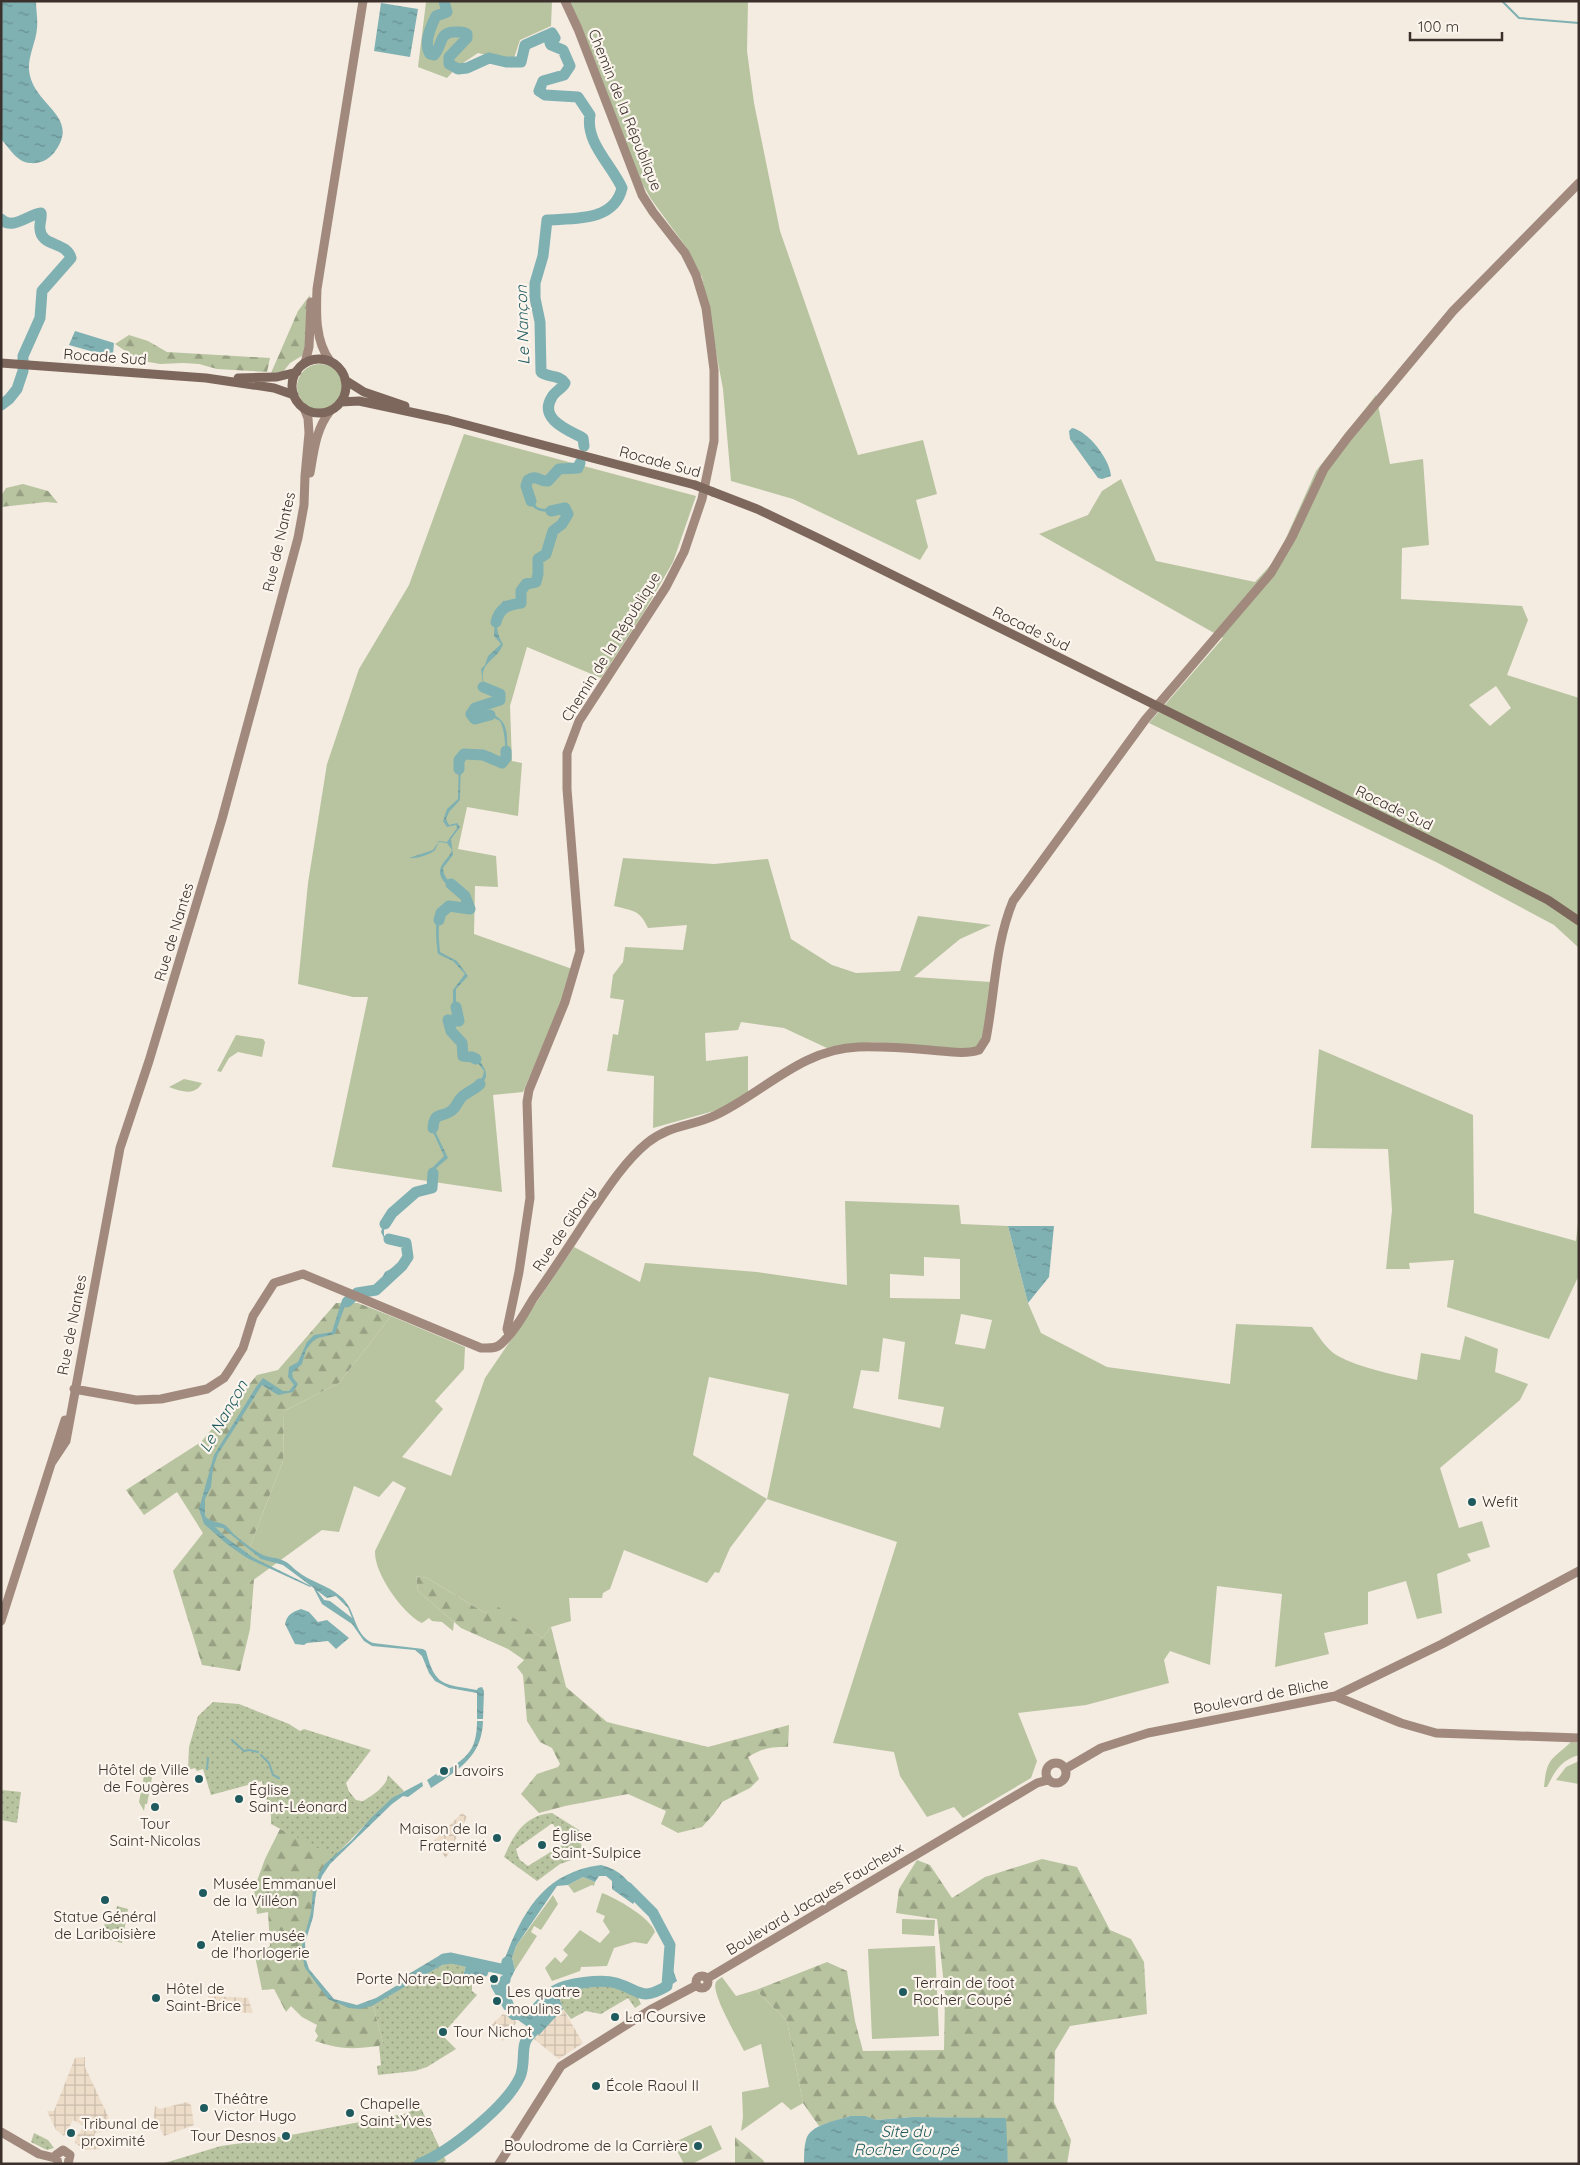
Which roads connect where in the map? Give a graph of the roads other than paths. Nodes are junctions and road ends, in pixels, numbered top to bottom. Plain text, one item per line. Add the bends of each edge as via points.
1 (363, 1) edge
2 (565, 1) edge
3 (1579, 183) edge
4 (314, 293) junction
5 (330, 361) junction
6 (1, 363) edge
7 (306, 363) junction
8 (296, 372) junction
9 (206, 378) junction
10 (345, 380) junction
11 (294, 395) junction
12 (341, 402) junction
13 (304, 408) junction
14 (330, 410) junction
15 (448, 420) junction
16 (306, 485) junction
17 (1579, 921) edge
18 (509, 1335) junction
19 (74, 1389) junction
20 (1579, 1566) edge
21 (1579, 1570) edge
22 (1564, 1578) junction
23 (5, 1591) edge
24 (1, 1621) edge
25 (1335, 1696) junction
26 (1579, 1738) edge
27 (1065, 1769) junction
28 (1048, 1780) junction
29 (1, 2132) edge
30 (57, 2161) edge
31 (71, 2162) edge
32 (499, 2164) edge

1 - 4 street via 335,186
2 - 18 street, Chemin de la République via 642,195 685,253 696,275 706,308 716,404 710,468 684,552 666,586 579,721 567,753 566,781 580,951 564,1002 529,1090 530,1198 507,1329
3 - 18 street, Rue de Gibary via 1453,311 1348,437 1324,469 1271,573 1145,720 1013,900 1000,943 991,1015 982,1046 973,1052 892,1047 836,1050 790,1069 713,1117 665,1131 627,1163 603,1194
4 - 5 street via 321,345
4 - 7 street
5 - 7 main road via 318,359
5 - 10 main road via 340,369
6 - 9 main road, Rocade Sud
7 - 8 main road
8 - 9 main road, Rocade Sud via 277,377
8 - 11 main road
9 - 11 main road, Rocade Sud via 274,388
10 - 12 main road
10 - 15 main road, Rocade Sud via 364,392
11 - 13 main road
12 - 14 main road
12 - 15 main road, Rocade Sud via 359,401
13 - 14 main road via 317,413
13 - 16 street, Rue de Nantes via 309,423
14 - 16 street, Rue de Nantes via 317,434
15 - 17 main road, Rocade Sud, bridge via 694,484 757,509 1468,859 1548,900
16 - 19 street, Rue de Nantes via 298,538 222,819 157,1038 120,1148
18 - 19 street, Rue de Gibary via 493,1349 482,1348 303,1274 274,1283 253,1316 243,1348 230,1369 224,1378 207,1389 161,1400 136,1400
19 - 23 street, Rue de Nantes via 66,1441 52,1462
20 - 22 street, Boulevard de Bliche
21 - 22 street, Boulevard de Bliche
22 - 25 street, Boulevard de Bliche via 1434,1648
23 - 24 street, Rue de Nantes
25 - 26 street via 1401,1723 1436,1733
25 - 27 street, Boulevard de Bliche via 1148,1733 1101,1748
27 - 28 street via 1065,1777 1060,1782
27 - 28 street via 1058,1763 1049,1765 1046,1770
28 - 32 street, Boulevard Jacques Faucheux via 708,1978 705,1988 697,1985 650,2010 560,2066
29 - 30 street
30 - 31 street via 57,2153 63,2150 69,2153

